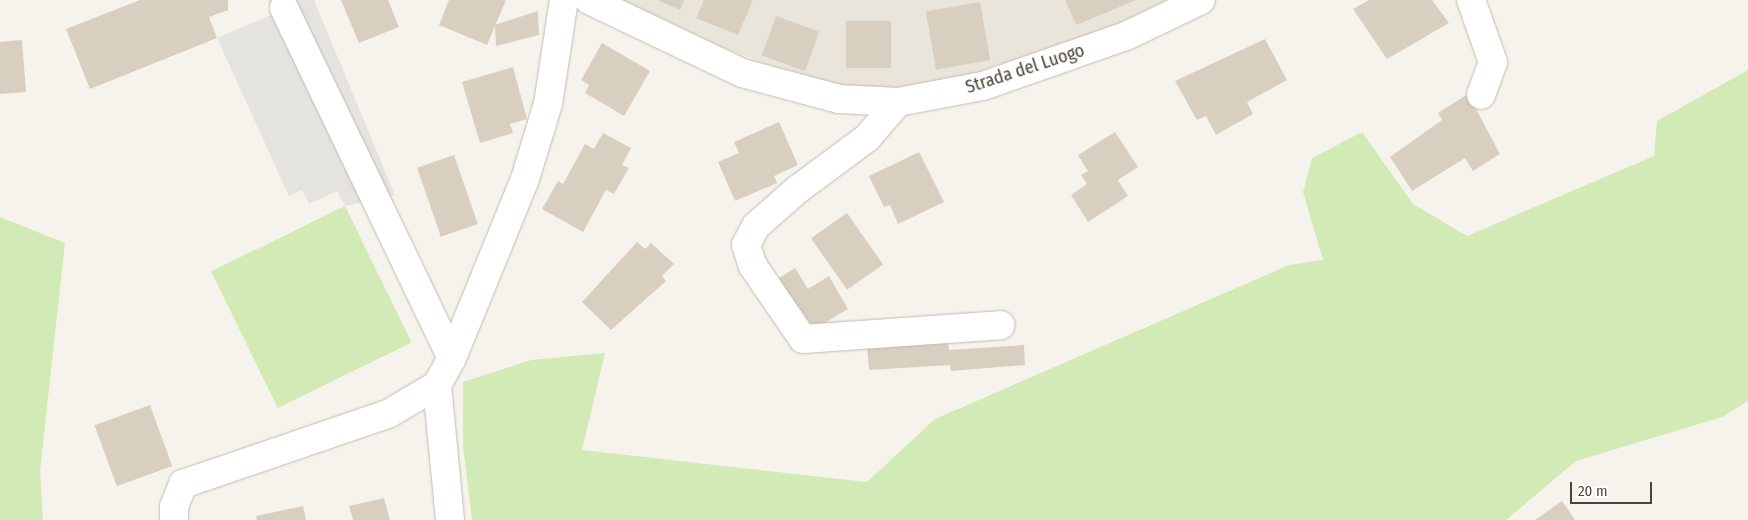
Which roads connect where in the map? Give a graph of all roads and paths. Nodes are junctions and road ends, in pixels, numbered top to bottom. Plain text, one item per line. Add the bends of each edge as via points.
1 (564, 0) edge
2 (1201, 0) edge
3 (1471, 0) edge
4 (601, 3) edge
5 (284, 8) dead end
6 (1481, 95) dead end
7 (898, 102) junction
8 (1001, 325) dead end
9 (452, 358) junction
10 (437, 385) junction
11 (174, 520) edge
12 (450, 520) edge

1 - 9 street via 548,104 525,179
2 - 7 street, Strada del Luogo via 1126,36 983,86
3 - 6 street via 1493,62
4 - 7 street, Strada del Luogo via 742,73 839,99
5 - 9 street
7 - 8 street via 867,138 798,189 756,226 746,245 752,266 803,339
9 - 10 street
10 - 11 street via 388,414 183,484 174,507
10 - 12 street

